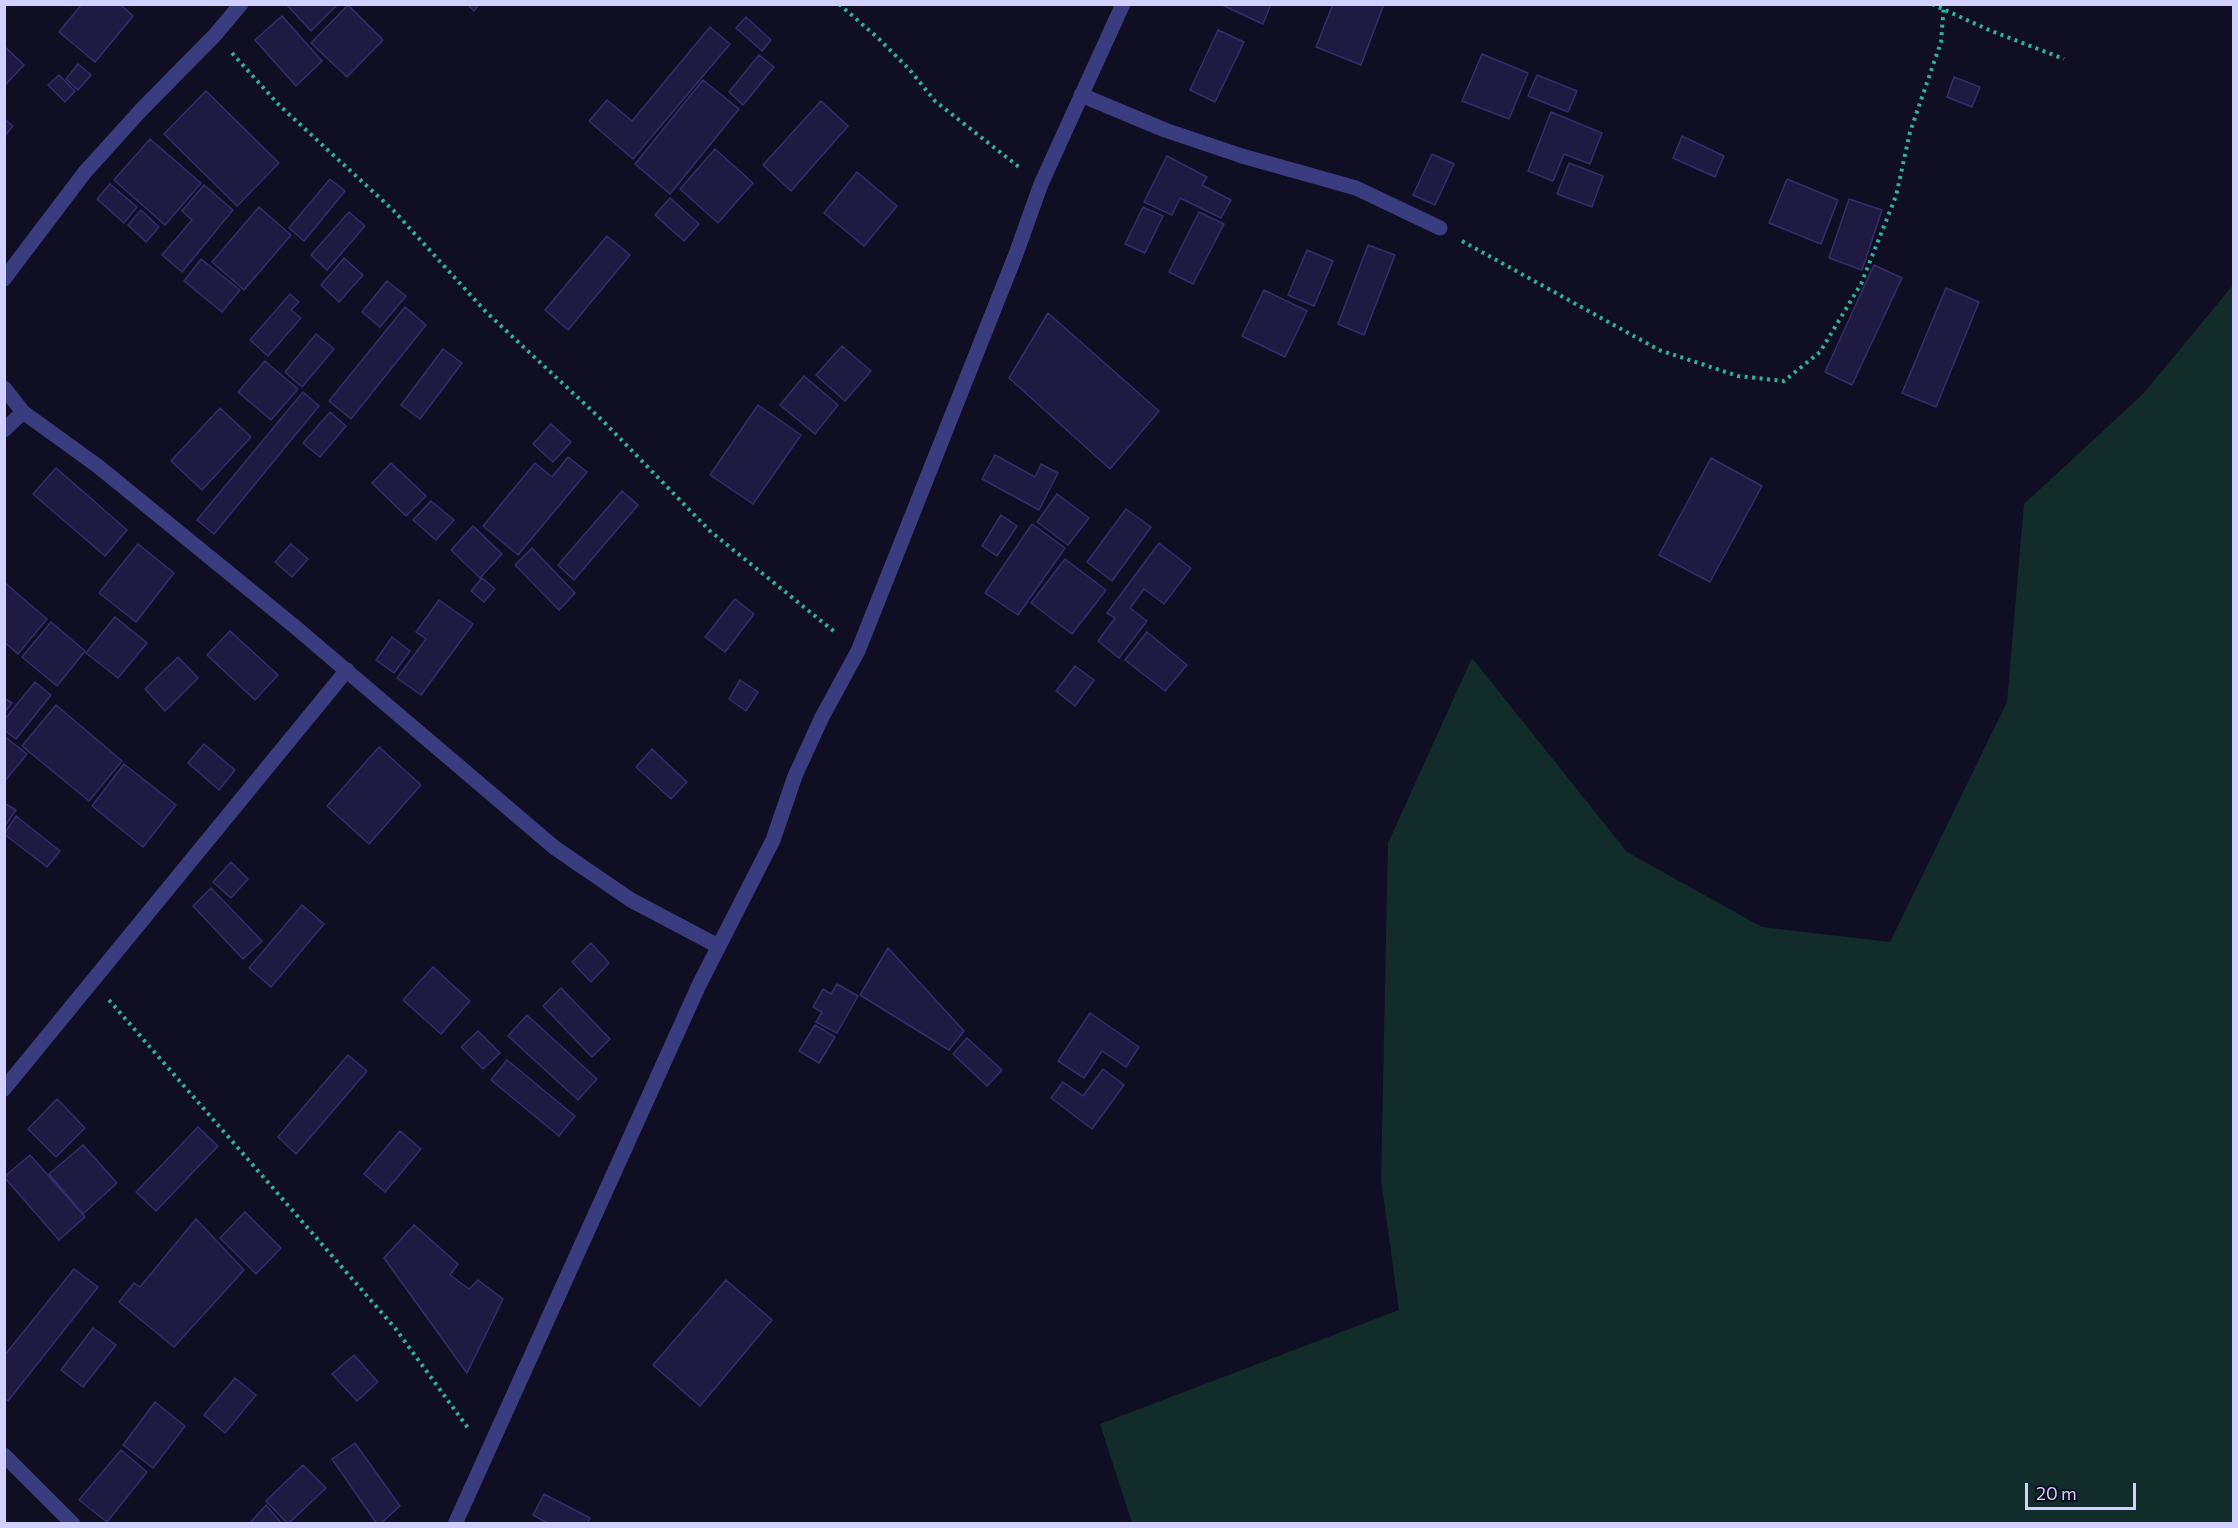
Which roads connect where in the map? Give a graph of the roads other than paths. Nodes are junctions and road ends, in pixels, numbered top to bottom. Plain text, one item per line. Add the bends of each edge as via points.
1 (241, 4) edge
2 (1123, 4) edge
3 (1081, 95) junction
4 (1440, 228) road end
5 (4, 279) edge
6 (4, 388) edge
7 (23, 411) junction
8 (4, 430) edge
9 (347, 670) junction
10 (718, 946) junction
11 (4, 1089) edge
12 (4, 1455) edge
13 (73, 1524) edge
14 (455, 1524) edge

1 - 5 street via 85,172
2 - 3 street
3 - 4 street via 1176,134 1356,188
3 - 10 street via 1041,184 858,651 795,776 773,840
6 - 7 street
7 - 8 street
7 - 9 street via 99,467
9 - 10 street via 555,848 631,900
9 - 11 street
10 - 14 street
12 - 13 street

